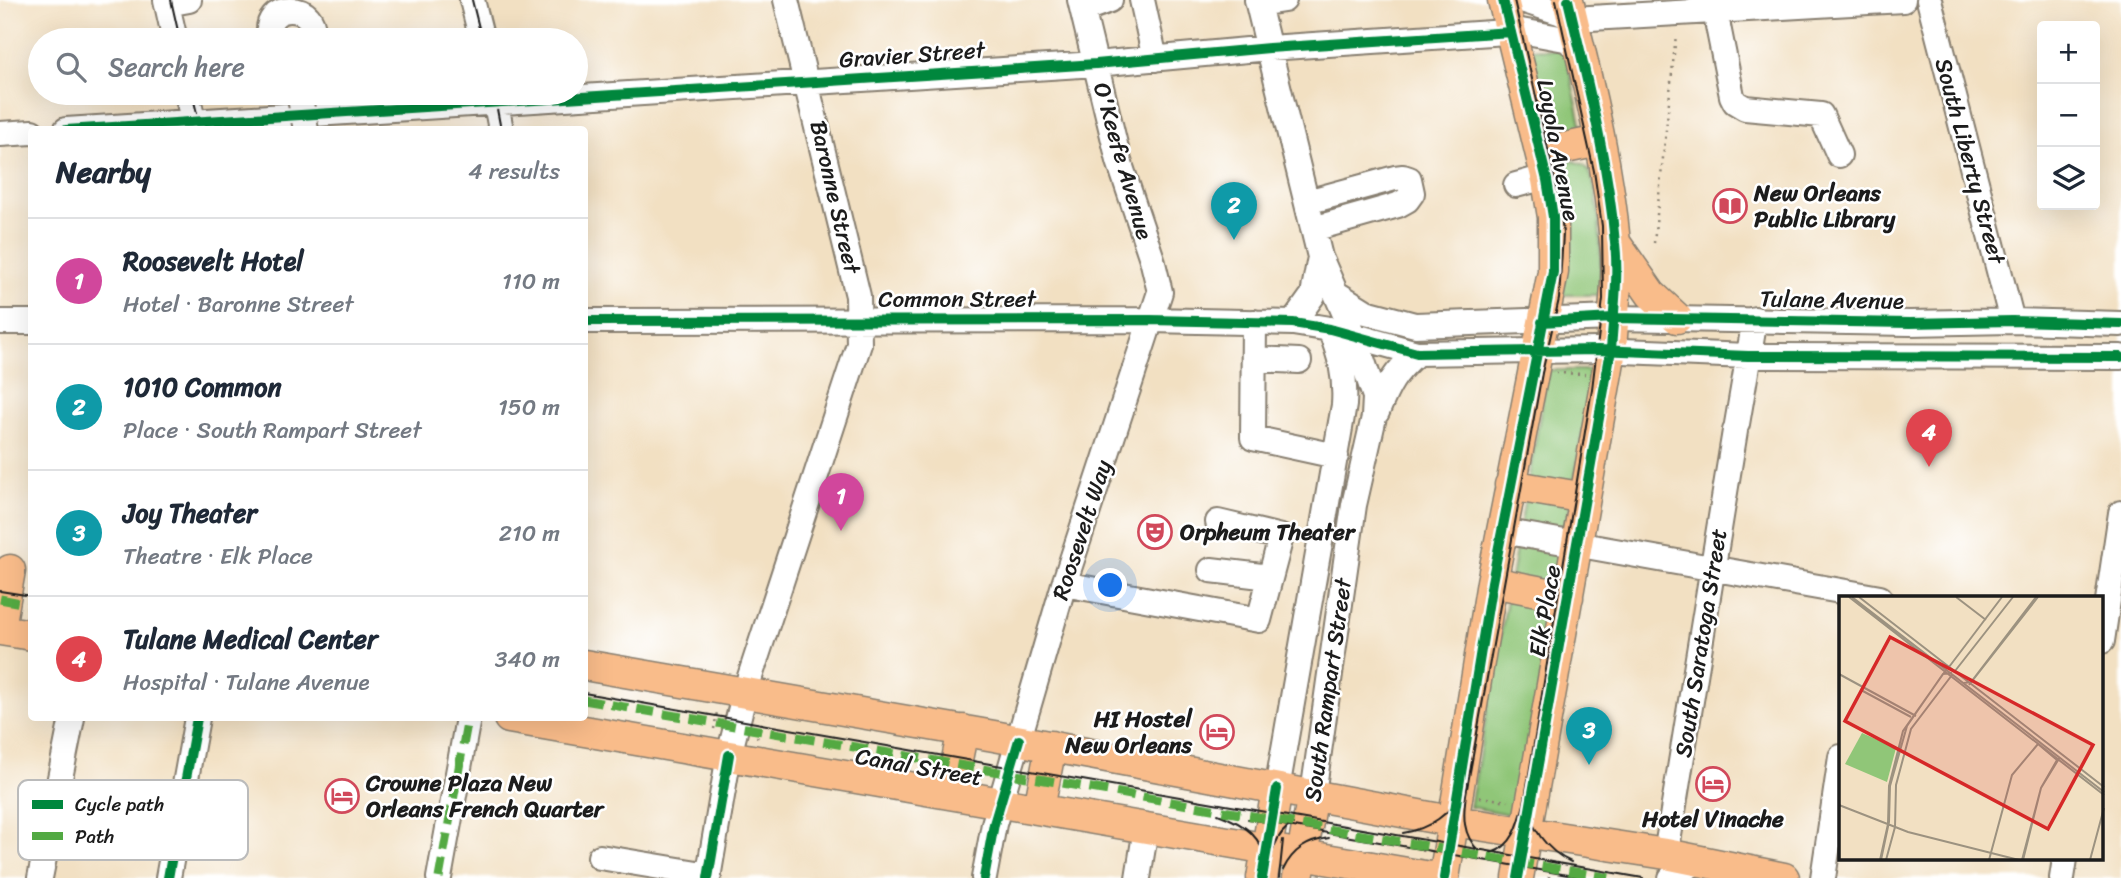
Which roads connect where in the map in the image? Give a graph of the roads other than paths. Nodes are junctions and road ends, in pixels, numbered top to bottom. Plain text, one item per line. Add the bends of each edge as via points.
1 (786, 0) edge
2 (1110, 0) edge
3 (1142, 0) edge
4 (1284, 0) edge
5 (1503, 0) edge
6 (1522, 0) edge
7 (1903, 0) edge
8 (1929, 0) edge
9 (174, 1) edge
10 (1258, 2) edge
11 (466, 5) edge
12 (1082, 5) edge
13 (1571, 9) edge
14 (1715, 11) junction
15 (175, 28) edge
16 (269, 28) edge
17 (274, 28) edge
18 (306, 28) edge
19 (312, 28) edge
20 (477, 28) edge
21 (1511, 32) junction
22 (1269, 48) junction
23 (1579, 48) junction
24 (1155, 59) junction
25 (1096, 64) junction
26 (807, 82) junction
27 (588, 98) edge
28 (190, 105) edge
29 (356, 105) edge
30 (497, 105) edge
31 (316, 107) edge
32 (194, 126) edge
33 (500, 126) edge
34 (28, 132) edge
35 (0, 134) edge
36 (1599, 141) junction
37 (1839, 155) dead end
38 (1543, 165) junction
39 (1516, 185) dead end
40 (1307, 202) junction
41 (1313, 229) junction
42 (1616, 244) junction
43 (1320, 257) junction
44 (1337, 295) junction
45 (1613, 318) junction
46 (1677, 318) junction
47 (1755, 319) junction
48 (860, 320) junction
49 (1150, 320) junction
50 (588, 321) edge
51 (2012, 321) junction
52 (0, 322) edge
53 (28, 322) edge
54 (1254, 322) junction
55 (1542, 322) junction
56 (1293, 323) junction
57 (1910, 323) junction
58 (2121, 324) edge
59 (1330, 329) junction
60 (1354, 335) junction
61 (1611, 350) junction
62 (1417, 353) junction
63 (1748, 356) junction
64 (1907, 356) junction
65 (2121, 357) edge
66 (1254, 359) junction
67 (1299, 361) dead end
68 (1543, 362) junction
69 (1374, 417) junction
70 (1336, 456) junction
71 (1510, 485) junction
72 (1328, 498) junction
73 (1585, 498) junction
74 (1354, 505) junction
75 (2121, 513) edge
76 (1218, 522) dead end
77 (1502, 531) junction
78 (1578, 545) junction
79 (1211, 570) dead end
80 (1713, 570) junction
81 (14, 571) edge
82 (1270, 577) junction
83 (1492, 582) junction
84 (1064, 584) junction
85 (1864, 596) edge
86 (1568, 597) junction
87 (2104, 625) edge
88 (1307, 626) junction
89 (0, 629) edge
90 (28, 634) edge
91 (1336, 634) junction
92 (588, 666) edge
93 (745, 692) junction
94 (71, 721) edge
95 (196, 721) edge
96 (467, 721) edge
97 (527, 721) edge
98 (963, 730) junction
99 (1019, 740) junction
100 (1051, 746) junction
101 (729, 755) junction
102 (1839, 770) edge
103 (60, 780) edge
104 (186, 780) edge
105 (1277, 789) junction
106 (950, 794) junction
107 (1313, 794) junction
108 (1000, 803) junction
109 (1039, 809) junction
110 (1452, 821) junction
111 (1146, 828) junction
112 (1526, 832) junction
113 (1267, 849) junction
114 (600, 857) dead end
115 (44, 860) edge
116 (171, 860) edge
117 (2065, 860) edge
118 (1301, 866) edge
119 (1669, 866) edge
120 (1429, 868) edge
121 (708, 876) edge
122 (40, 878) edge
123 (168, 878) edge
124 (439, 878) edge
125 (984, 878) edge
126 (1138, 878) edge
127 (1262, 878) edge
128 (1444, 878) edge
129 (1518, 878) edge
130 (1780, 878) edge
131 (1823, 878) edge
132 (2062, 878) edge

1 - 26 street, Baronne Street
2 - 12 street
3 - 24 street
4 - 10 street
5 - 21 main road, Loyola Avenue
6 - 13 street
7 - 14 street
8 - 51 street, South Liberty Street
9 - 15 street
10 - 22 street, South Rampart Street
11 - 20 street
12 - 25 street, O'Keefe Avenue
13 - 14 street
13 - 23 main road, Loyola Avenue
14 - 37 street via 1735,102 1745,108 1821,115
16 - 19 street via 278,13 291,9 301,11
17 - 18 street via 283,16 292,15 301,18
21 - 22 street, Gravier Street
21 - 23 street, Gravier Street via 1564,39
21 - 38 main road, Loyola Avenue
22 - 24 street, Gravier Street
22 - 40 street, South Rampart Street
23 - 36 main road, Loyola Avenue
24 - 25 street, Gravier Street
25 - 26 street, Gravier Street
25 - 49 street, O'Keefe Avenue via 1119,161 1160,292
26 - 27 street, Gravier Street via 704,99
26 - 48 street, Baronne Street
28 - 32 street
29 - 31 street, Gravier Street
30 - 33 street
31 - 32 street, Gravier Street
34 - 35 street
36 - 38 main road
36 - 42 main road, Loyola Avenue
38 - 39 street
38 - 55 main road, Loyola Avenue via 1554,247
40 - 41 street, South Rampart Street
40 - 41 street via 1395,178 1409,179 1412,193 1398,205
41 - 43 street, South Rampart Street
42 - 45 main road, Loyola Avenue
42 - 46 main road via 1651,294
43 - 44 street, South Rampart Street
43 - 56 street via 1313,295
44 - 55 street, Tulane Avenue via 1366,312 1415,325
44 - 60 street, South Rampart Street
45 - 46 street, Tulane Avenue
45 - 55 street, Tulane Avenue
45 - 61 main road, Loyola Avenue
46 - 47 street, Tulane Avenue
47 - 57 street, Tulane Avenue
47 - 63 street, South Saratoga Street
48 - 49 street, Common Street
48 - 50 street, Common Street
48 - 93 street, Baronne Street via 859,344
49 - 54 street, Common Street
49 - 84 street, Roosevelt Way
51 - 57 street, Tulane Avenue
51 - 58 street, Tulane Avenue
52 - 53 street
54 - 56 street, Common Street
54 - 66 street
55 - 68 main road, Loyola Avenue
56 - 59 street, Common Street
57 - 64 street
59 - 60 street
59 - 70 street, South Rampart Street via 1346,380
60 - 62 street
60 - 69 street, South Rampart Street via 1375,397
61 - 63 street
61 - 68 street
61 - 73 main road, Elk Place
62 - 68 street
62 - 69 street via 1398,369
63 - 64 street
63 - 80 street, South Saratoga Street
64 - 65 street
66 - 67 street
66 - 70 street via 1253,438
68 - 71 main road
69 - 74 street, South Rampart Street
70 - 72 street, South Rampart Street
71 - 73 main road
71 - 77 main road
72 - 74 street
72 - 88 street, South Rampart Street
73 - 78 main road, Elk Place
74 - 91 street, South Rampart Street
75 - 87 street
76 - 82 street via 1281,537
77 - 78 street
77 - 83 main road
78 - 80 street
78 - 86 main road, Elk Place
79 - 82 street
80 - 85 street
80 - 119 street, South Saratoga Street
81 - 89 main road
82 - 84 street via 1259,620
83 - 86 main road
83 - 110 main road
84 - 99 street, Roosevelt Way
86 - 112 main road, Elk Place
88 - 91 street
88 - 105 street, South Rampart Street
89 - 90 main road
91 - 107 street, South Rampart Street
92 - 93 main road, Canal Street
93 - 98 main road, Canal Street
93 - 101 street, Baronne Street
94 - 103 street
95 - 104 street
96 - 124 street
97 - 101 main road, Canal Street
98 - 99 main road, Canal Street
98 - 106 main road
99 - 100 main road, Canal Street
99 - 108 street, Roosevelt Way
100 - 105 main road, Canal Street
100 - 109 main road
101 - 106 main road, Canal Street
101 - 121 street, Baronne Street
102 - 131 street
105 - 107 main road, Canal Street
105 - 113 main road
106 - 108 main road, Canal Street
107 - 110 main road, Canal Street
107 - 118 main road, South Rampart Street
108 - 109 main road, Canal Street
108 - 125 street, Roosevelt Way
109 - 111 main road, Canal Street
110 - 112 main road, Canal Street
110 - 128 main road
111 - 113 main road, Canal Street
111 - 126 street
112 - 119 main road, Canal Street
112 - 129 main road, Elk Place
113 - 118 main road, Canal Street
113 - 127 main road
114 - 121 street
115 - 122 street
116 - 123 street
117 - 132 street
118 - 120 main road, Canal Street
119 - 130 main road, Canal Street via 1700,861

